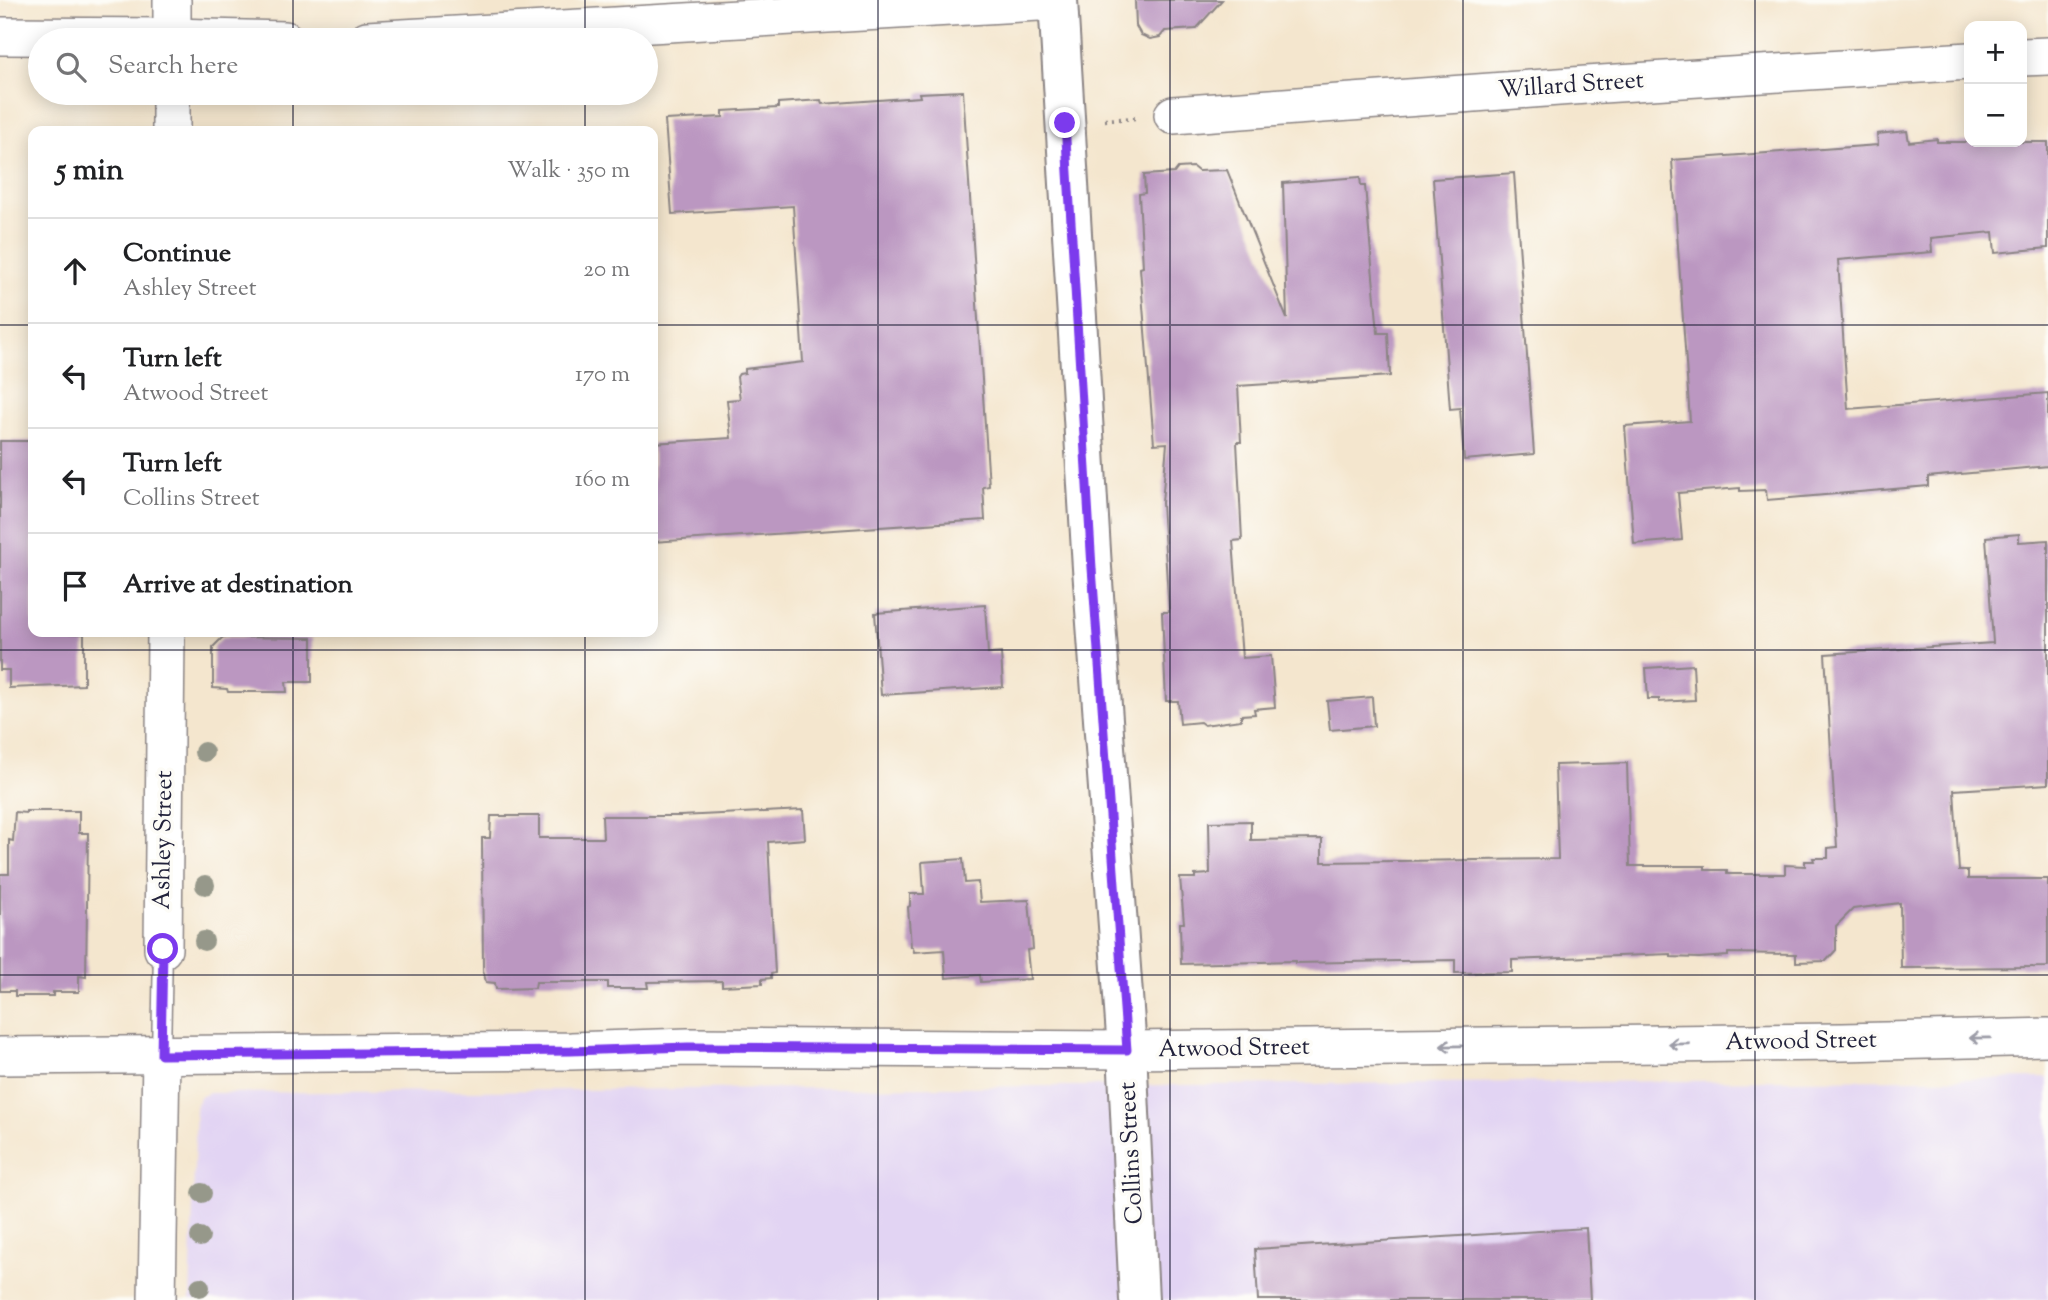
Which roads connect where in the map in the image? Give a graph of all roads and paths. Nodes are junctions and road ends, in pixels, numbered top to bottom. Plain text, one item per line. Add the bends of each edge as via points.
1 (172, 0) edge
2 (1058, 1) edge
3 (172, 28) edge
4 (580, 28) edge
5 (0, 36) edge
6 (28, 36) edge
7 (2048, 56) edge
8 (2027, 57) edge
9 (1964, 61) edge
10 (172, 105) edge
11 (1173, 115) dead end
12 (171, 126) edge
13 (166, 637) edge
14 (163, 949) joint
15 (2048, 1037) edge
16 (1127, 1050) junction
17 (161, 1055) junction
18 (0, 1056) edge
19 (157, 1300) edge
20 (1139, 1300) edge

1 - 3 street
2 - 4 street
2 - 16 street, Collins Street
5 - 6 street
7 - 8 street
9 - 11 street, Willard Street
10 - 12 street
13 - 14 street, Ashley Street
14 - 17 lane, Ashley Street
15 -> 16 street, Atwood Street
16 - 17 street, Atwood Street via 688,1047
16 - 20 street, Collins Street
17 - 18 street, Atwood Street
17 - 19 street, Ashley Street

